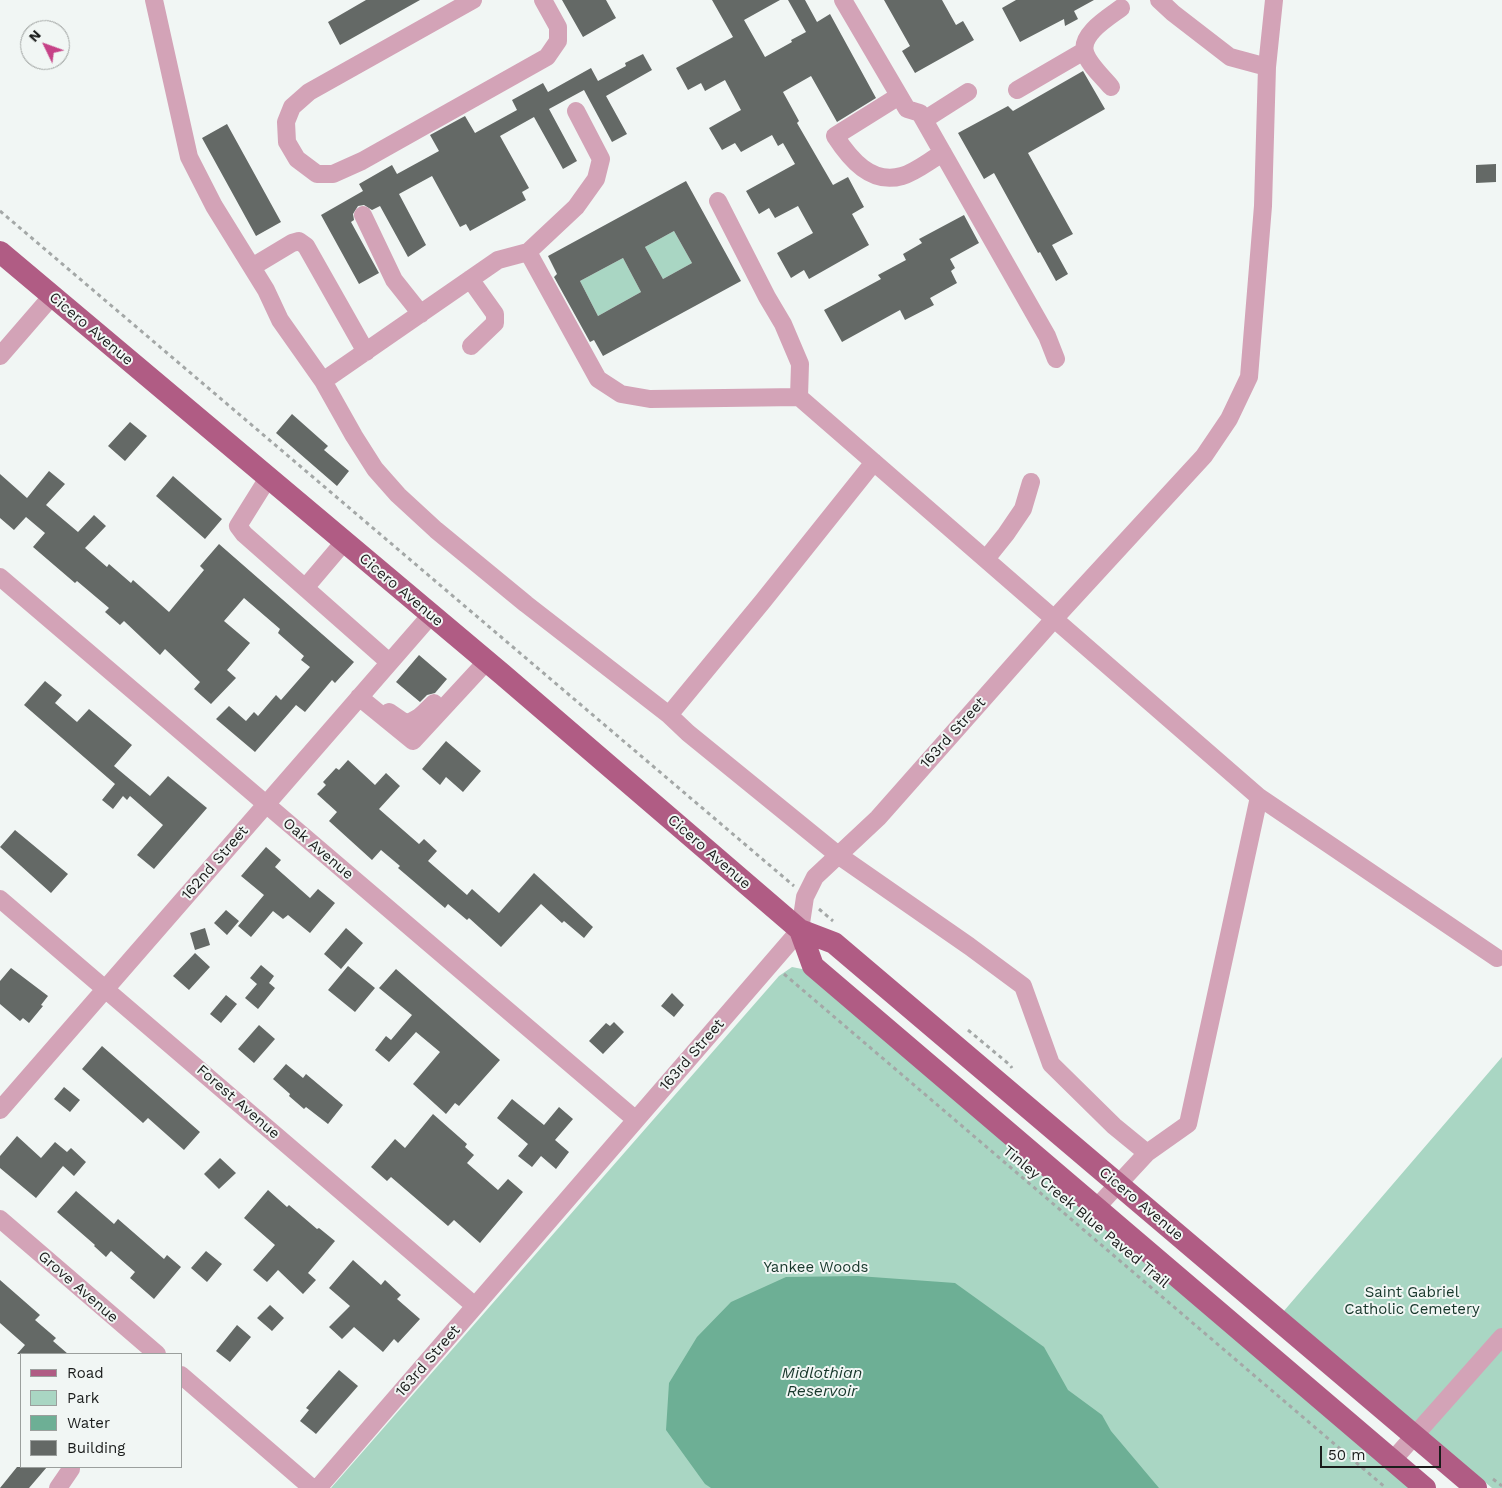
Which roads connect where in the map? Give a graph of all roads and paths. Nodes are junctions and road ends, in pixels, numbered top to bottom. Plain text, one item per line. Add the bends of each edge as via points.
1 (154, 0) edge
2 (473, 0) edge
3 (543, 0) edge
4 (843, 0) edge
5 (1159, 0) edge
6 (1274, 0) edge
7 (1121, 8) dead end
8 (1084, 51) junction
9 (1267, 67) junction
10 (1111, 87) dead end
11 (1017, 90) dead end
12 (968, 92) dead end
13 (899, 96) junction
14 (576, 112) dead end
15 (924, 120) junction
16 (943, 153) junction
17 (718, 201) dead end
18 (0, 211) edge
19 (363, 215) dead end
20 (0, 252) edge
21 (528, 252) junction
22 (252, 267) junction
23 (470, 279) junction
24 (52, 296) junction
25 (421, 314) junction
26 (471, 346) dead end
27 (366, 352) junction
28 (0, 356) edge
29 (1056, 359) dead end
30 (323, 382) junction
31 (799, 397) junction
32 (874, 462) junction
33 (268, 478) junction
34 (1032, 482) dead end
35 (344, 542) junction
36 (986, 559) junction
37 (0, 577) edge
38 (305, 588) junction
39 (430, 615) junction
40 (1054, 619) junction
41 (389, 662) junction
42 (486, 662) junction
43 (359, 697) junction
44 (669, 715) junction
45 (1259, 797) junction
46 (266, 805) junction
47 (838, 855) junction
48 (805, 897) junction
49 (0, 899) edge
50 (800, 930) junction
51 (1497, 958) dead end
52 (771, 963) junction
53 (106, 989) junction
54 (0, 1110) edge
55 (636, 1120) junction
56 (1147, 1153) junction
57 (1118, 1184) junction
58 (1097, 1207) junction
59 (0, 1219) edge
60 (475, 1306) junction
61 (1502, 1337) edge
62 (156, 1353) edge
63 (182, 1377) edge
64 (1414, 1436) junction
65 (1392, 1461) junction
66 (71, 1469) dead end
67 (58, 1488) edge
68 (312, 1488) edge
69 (318, 1488) edge
70 (1386, 1488) edge
71 (1425, 1488) edge
72 (1476, 1488) edge

1 - 22 street via 189,157 214,206
2 - 3 street via 309,92 292,107 286,122 287,142 298,159 317,174 333,174 362,161 547,57 558,41 558,27
4 - 13 street
5 - 9 street via 1230,57
6 - 9 street, 163rd Street
7 - 8 street via 1099,23
8 - 10 street
8 - 11 street
9 - 40 street, 163rd Street via 1263,206 1249,377 1229,418 1204,456
12 - 15 street
13 - 15 street via 907,109 920,113
13 - 16 street via 835,136 846,153 862,169 882,178 902,176
14 - 21 street via 601,159 596,179 576,207
15 - 16 street
16 - 29 street via 1048,336
17 - 31 street via 783,324 800,364
18 - 48 path
19 - 25 street via 394,280
20 - 24 main road, Cicero Avenue
21 - 23 street via 498,260
21 - 31 street via 598,379 621,394 650,399
22 - 27 street via 292,242 300,241 306,246
22 - 30 street via 280,320
23 - 25 street
23 - 26 street via 495,314 495,323
24 - 28 street
24 - 33 main road, Cicero Avenue
25 - 27 street
27 - 30 street
30 - 44 street via 364,452 398,495 526,604
31 - 32 street
32 - 36 street
32 - 44 street
33 - 35 main road, Cicero Avenue
33 - 38 street via 238,526
34 - 36 street via 1023,509
35 - 38 street
35 - 39 main road, Cicero Avenue
36 - 40 street
37 - 46 street, Oak Avenue
38 - 41 street
39 - 41 street, 162nd Street
39 - 42 main road, Cicero Avenue
40 - 45 street
40 - 47 street, 163rd Street via 878,818
41 - 43 street, 162nd Street
42 - 43 street via 413,741
42 - 50 main road, Cicero Avenue
43 - 46 street, 162nd Street
44 - 47 street
45 - 51 street
45 - 56 street via 1188,1124
46 - 53 street, 162nd Street
46 - 55 street, Oak Avenue
47 - 48 street, 163rd Street via 816,877
47 - 56 street via 1023,986 1051,1064 1114,1126
48 - 50 street, 163rd Street
49 - 53 street, Forest Avenue
50 - 52 street, 163rd Street
50 - 57 main road, Cicero Avenue via 834,943
50 - 58 main road, Cicero Avenue via 813,966
52 - 55 street, 163rd Street
52 - 70 path, Tinley Creek Blue Paved Trail
53 - 54 street, 162nd Street
53 - 60 street, Forest Avenue
55 - 60 street, 163rd Street
56 - 57 street
57 - 58 street
57 - 64 main road, Cicero Avenue
58 - 65 main road, Cicero Avenue
59 - 62 street, Grove Avenue
60 - 69 street, 163rd Street
61 - 64 street
63 - 68 street
64 - 65 street
64 - 72 main road, Cicero Avenue
65 - 71 main road, Cicero Avenue
66 - 67 street

